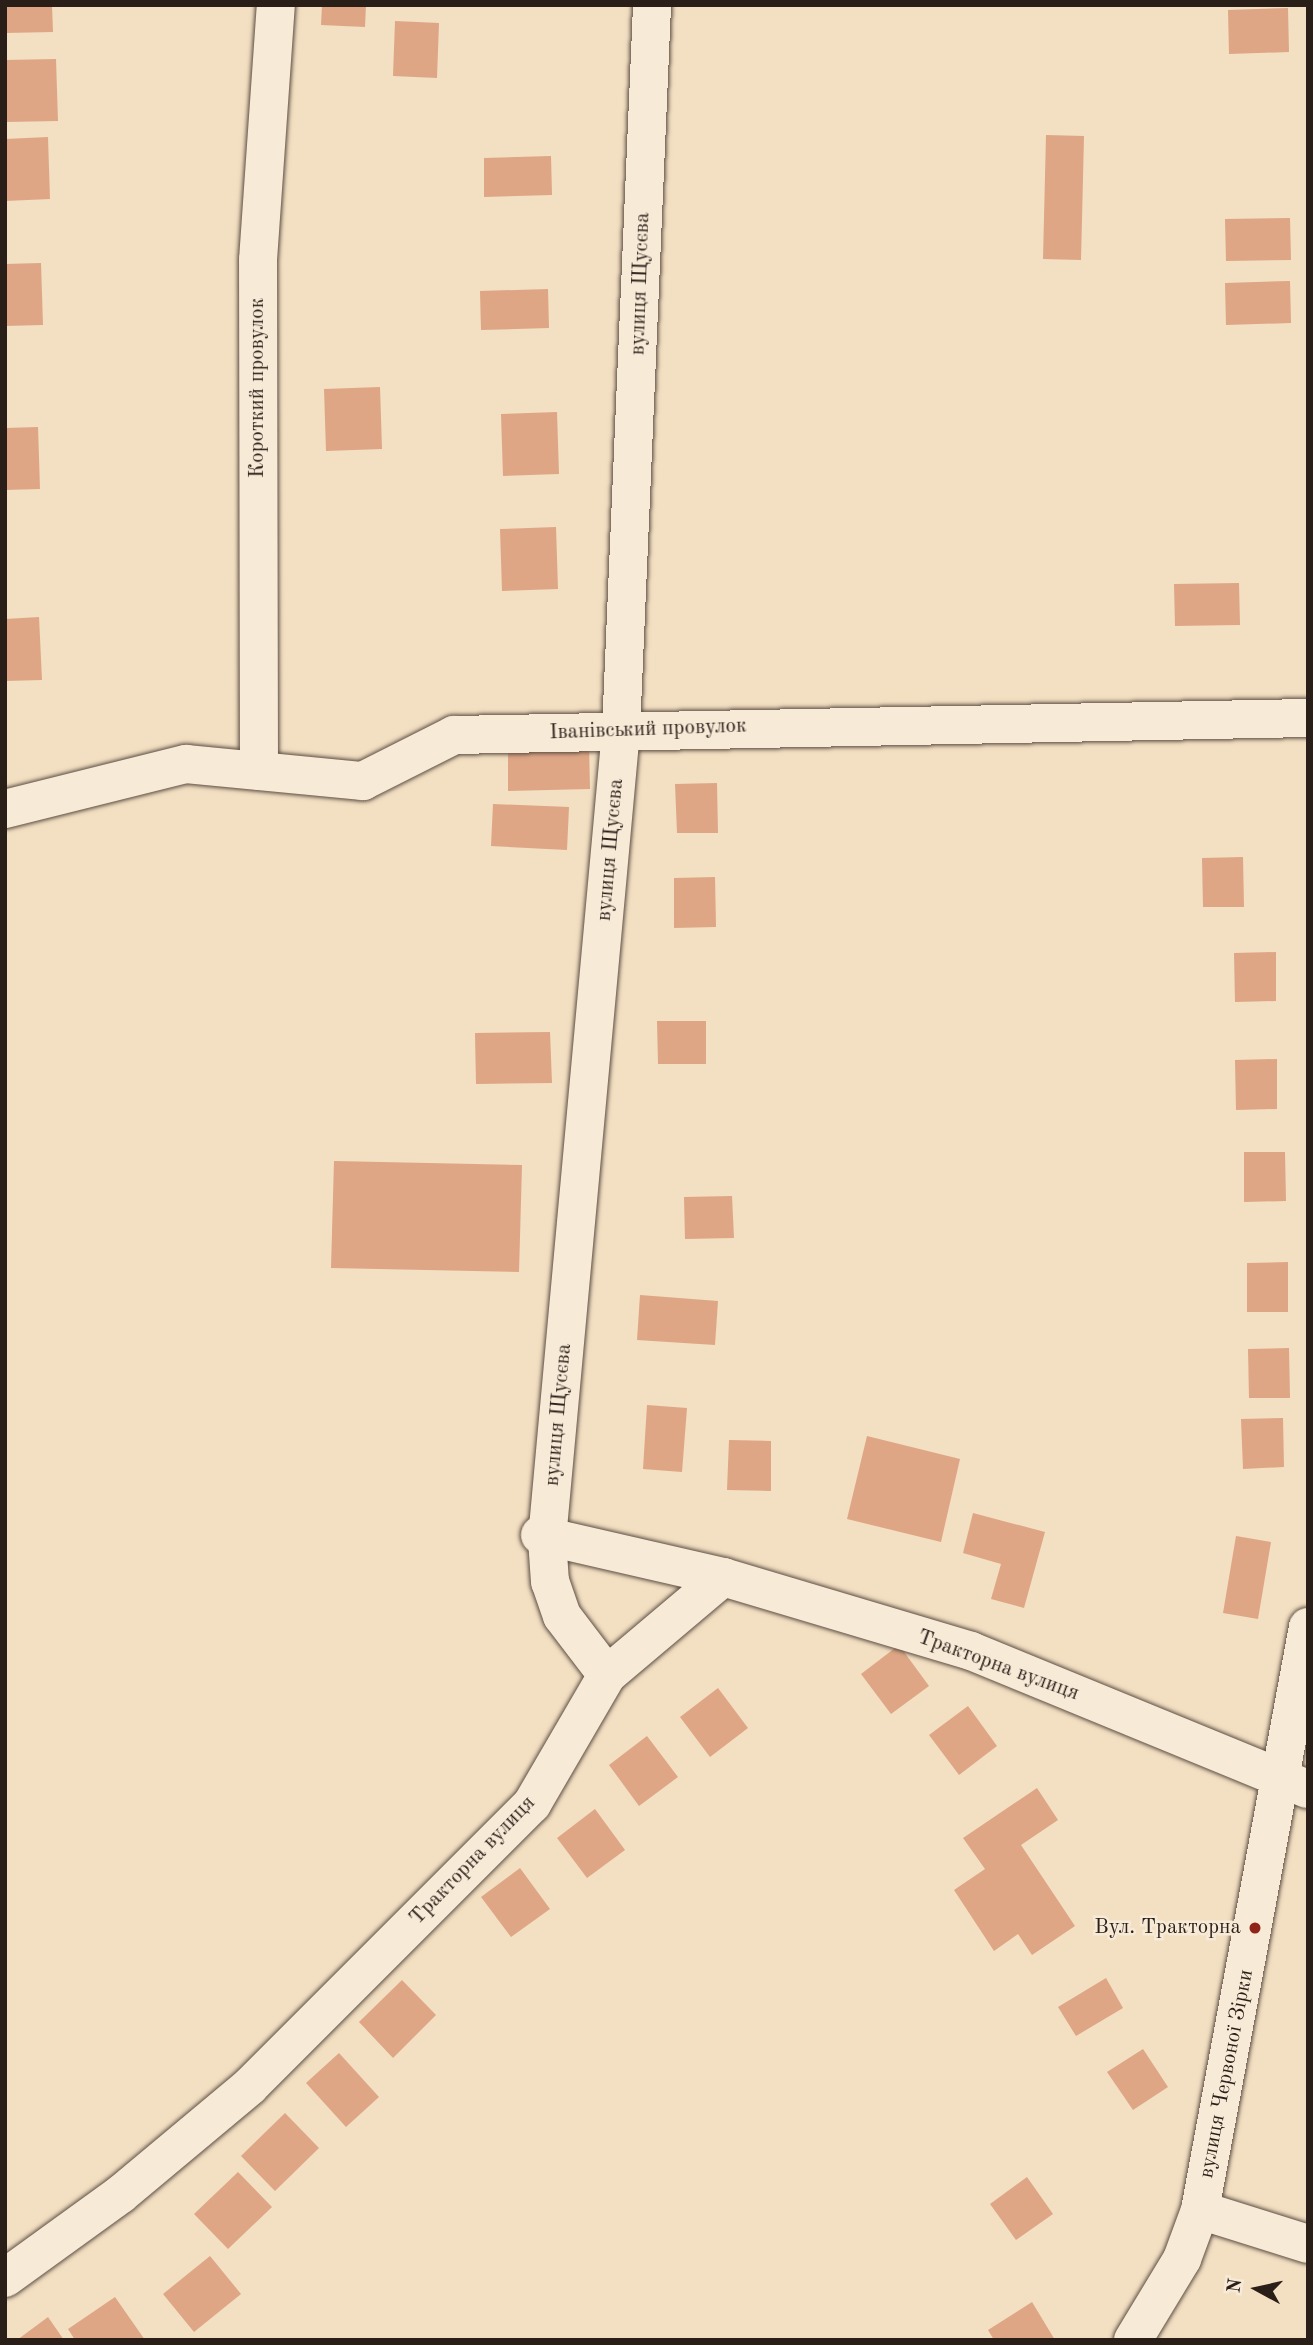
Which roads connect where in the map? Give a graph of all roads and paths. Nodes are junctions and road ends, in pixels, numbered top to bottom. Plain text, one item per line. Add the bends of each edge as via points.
1 (276, 5) edge
2 (652, 5) edge
3 (1308, 718) edge
4 (621, 731) junction
5 (259, 771) junction
6 (5, 808) edge
7 (544, 1537) junction
8 (723, 1577) junction
9 (1308, 1627) edge
10 (607, 1675) junction
11 (1295, 1784) edge
12 (1200, 2210) junction
13 (1308, 2244) edge
14 (5, 2278) edge
15 (1133, 2340) edge

1 - 5 street, Короткий провулок via 258,260
2 - 4 street, вулиця Щусєва
3 - 4 street, Іванівський провулок
4 - 5 street, Іванівський провулок via 454,736 363,781
4 - 7 street, вулиця Щусєва
5 - 6 street, Іванівський провулок via 186,764
7 - 8 street
7 - 10 street, вулиця Щусєва via 550,1582 562,1616
8 - 10 street, Тракторна вулиця
8 - 11 street, Тракторна вулиця via 971,1651
9 - 11 street, вулиця Червоної Зірки
10 - 14 street, Тракторна вулиця via 532,1804 250,2085 121,2194
11 - 12 street, вулиця Червоної Зірки
12 - 13 street
12 - 15 street, вулиця Червоної Зірки via 1182,2259

